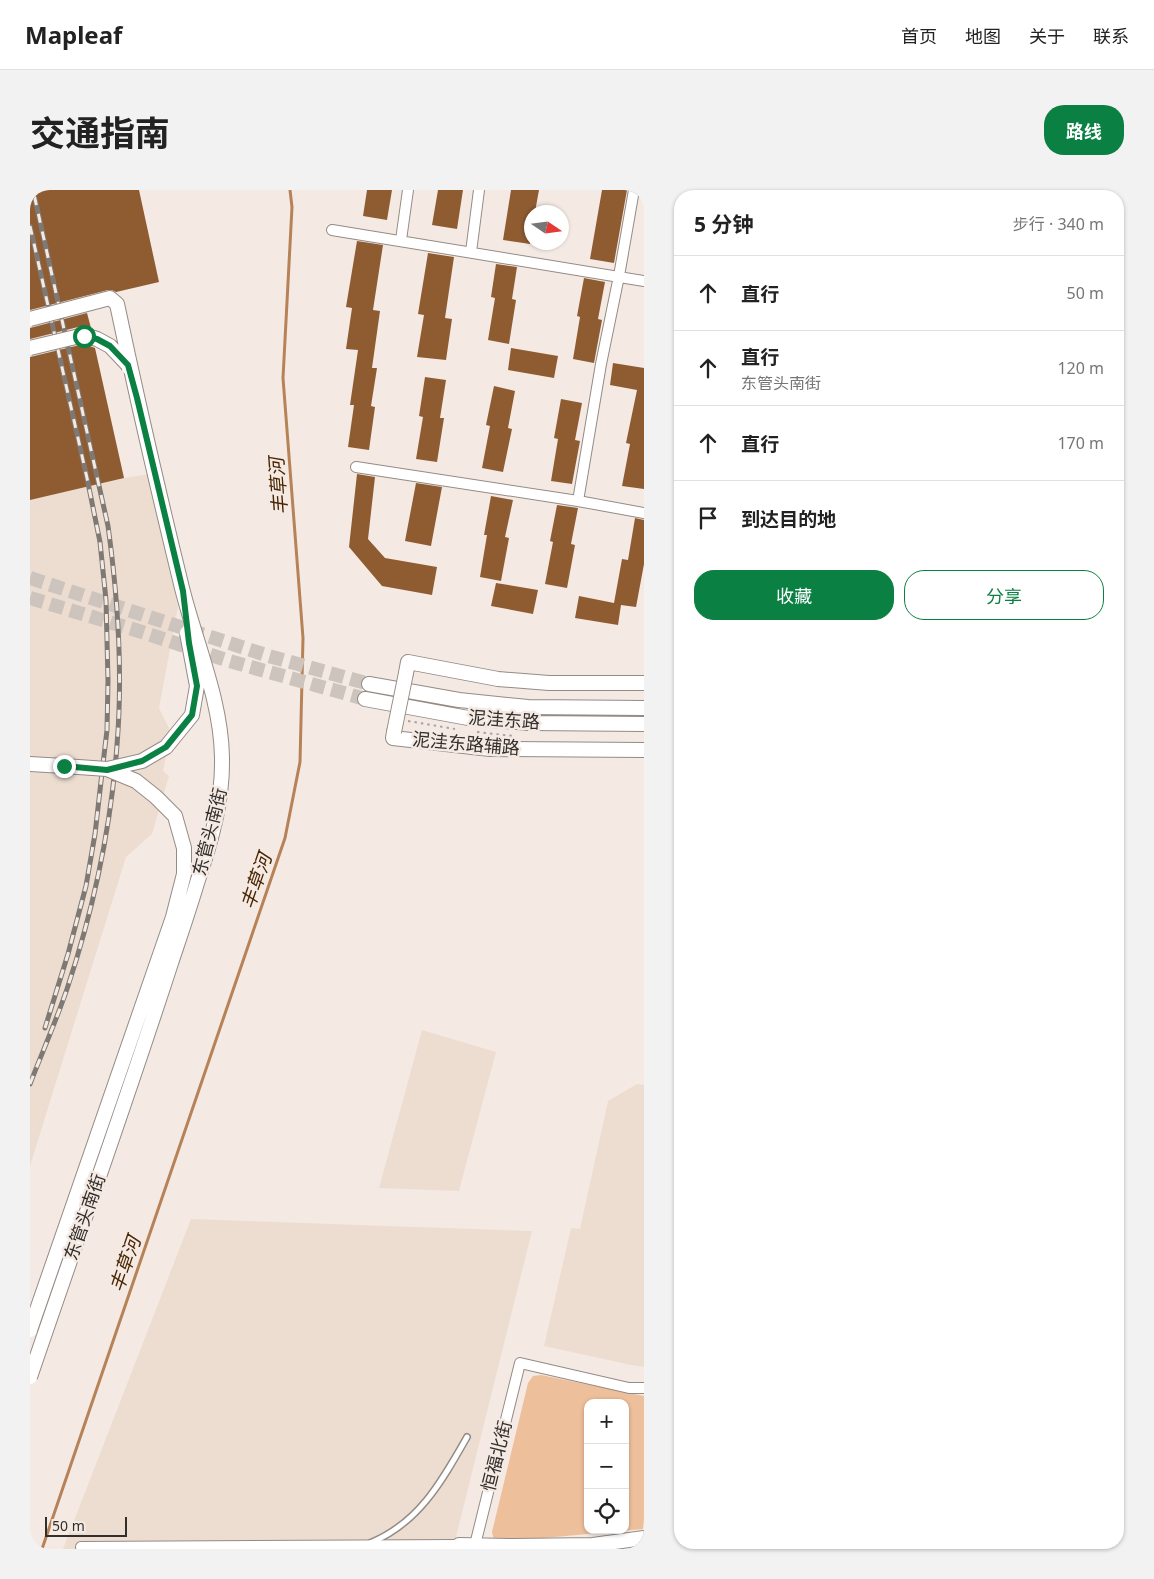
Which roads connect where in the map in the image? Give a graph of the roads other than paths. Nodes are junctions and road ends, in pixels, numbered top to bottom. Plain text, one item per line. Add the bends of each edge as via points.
1 (408, 190) edge
2 (479, 190) edge
3 (634, 190) edge
4 (332, 230) dead end
5 (401, 240) junction
6 (471, 252) junction
7 (619, 276) junction
8 (644, 281) edge
9 (30, 318) edge
10 (30, 348) edge
11 (137, 398) junction
12 (356, 466) dead end
13 (578, 501) junction
14 (644, 513) edge
15 (183, 591) junction
16 (369, 684) tunnel mouth
17 (644, 684) edge
18 (365, 699) tunnel mouth
19 (644, 708) edge
20 (644, 724) edge
21 (644, 750) edge
22 (30, 764) edge
23 (107, 770) junction
24 (30, 1330) edge
25 (30, 1377) edge
26 (644, 1388) edge
27 (467, 1437) dead end
28 (644, 1538) edge
29 (364, 1545) junction
30 (459, 1545) joint
31 (81, 1547) dead end
32 (306, 1547) edge
33 (321, 1547) edge
34 (474, 1547) edge

1 - 5 street
2 - 6 street
3 - 7 street
4 - 5 street
5 - 6 street
6 - 7 street
7 - 8 street
7 - 13 street
9 - 11 main road, 东管头南街, bridge via 110,298 117,304
10 - 11 main road, bridge via 84,336 97,339 110,346 128,365
11 - 15 main road, 东管头南街, bridge
12 - 13 street
13 - 14 street
15 - 23 main road, bridge via 197,686 192,715 166,747 142,761
15 - 25 main road, 东管头南街, bridge via 218,722 222,754 219,805 212,837 161,994
16 - 19 main road, 泥洼东路 via 459,700 528,707
17 - 21 main road, 泥洼东路辅路, bridge via 498,679 408,662 393,738 490,749
18 - 20 main road, 泥洼东路 via 468,718 529,724
22 - 23 main road, bridge
23 - 24 main road, 东管头南街, bridge via 136,781 175,816 184,848 184,874 173,917
26 - 34 street, 恒福北街 via 629,1388 520,1362
27 - 29 lane via 442,1481 417,1512 381,1538
28 - 34 main road via 593,1545
29 - 30 street
29 - 33 street
30 - 34 main road
31 - 32 street
32 - 33 street

